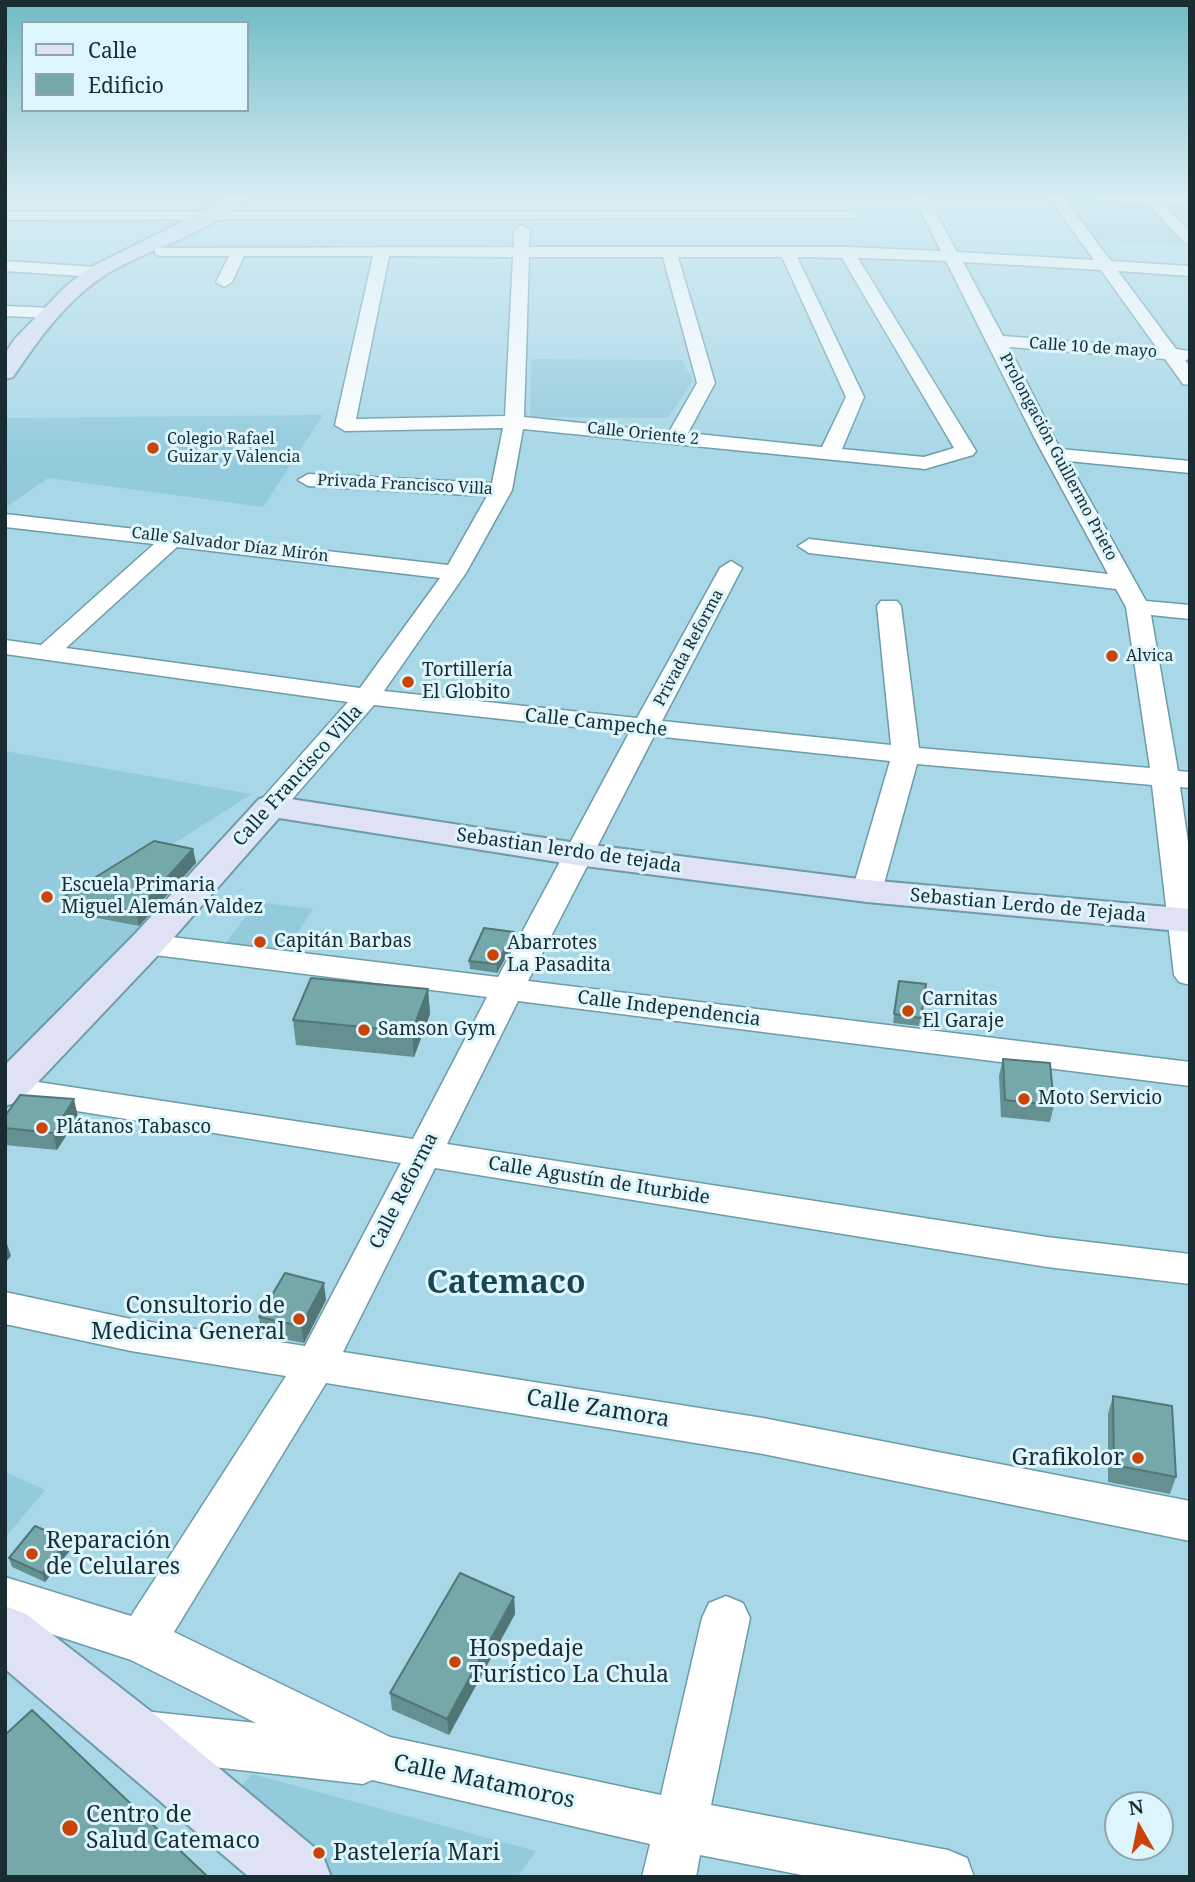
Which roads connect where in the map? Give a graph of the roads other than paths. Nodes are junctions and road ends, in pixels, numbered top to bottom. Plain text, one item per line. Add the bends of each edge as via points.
1 (83, 284) edge
2 (375, 284) edge
3 (520, 284) edge
4 (678, 284) edge
5 (802, 284) edge
6 (866, 284) edge
7 (965, 284) edge
8 (1119, 284) edge
9 (5, 311) edge
10 (52, 313) junction
11 (997, 341) junction
12 (1170, 354) junction
13 (1190, 355) edge
14 (5, 372) edge
15 (1190, 380) edge
16 (514, 422) junction
17 (676, 437) junction
18 (829, 454) junction
19 (1054, 454) junction
20 (1190, 467) edge
21 (308, 480) dead end
22 (501, 490) junction
23 (5, 520) edge
24 (174, 538) junction
25 (809, 546) dead end
26 (731, 568) dead end
27 (455, 573) junction
28 (1125, 583) junction
29 (889, 606) dead end
30 (1138, 607) junction
31 (1190, 612) edge
32 (5, 647) edge
33 (46, 653) junction
34 (367, 697) junction
35 (646, 728) junction
36 (906, 755) junction
37 (1178, 779) edge
38 (271, 806) junction
39 (577, 854) junction
40 (867, 891) junction
41 (1186, 920) edge
42 (147, 944) junction
43 (1190, 975) edge
44 (508, 988) junction
45 (1190, 1074) edge
46 (7, 1090) edge
47 (422, 1154) junction
48 (1190, 1269) edge
49 (5, 1308) edge
50 (316, 1364) junction
51 (1190, 1521) edge
52 (726, 1618) dead end
53 (7, 1628) edge
54 (142, 1641) junction
55 (131, 1734) junction
56 (385, 1761) junction
57 (682, 1825) junction
58 (299, 1877) edge
59 (669, 1877) edge
60 (948, 1877) edge

1 - 10 main road
2 - 16 street, Calle Oriente 2 via 345,425
3 - 16 street, Calle Francisco Villa
4 - 17 street via 706,383
5 - 18 street via 855,397
6 - 18 street, Calle Oriente 2 via 966,451 925,463
7 - 11 street, Prolongación Guillermo Prieto
8 - 12 street
9 - 10 street
10 - 14 main road via 24,341
11 - 12 street, Calle 10 de mayo
11 - 19 street, Prolongación Guillermo Prieto
12 - 13 street, Calle 10 de mayo
12 - 15 street
16 - 17 street, Calle Oriente 2
16 - 22 street, Calle Francisco Villa
17 - 18 street, Calle Oriente 2
19 - 20 street
19 - 28 street, Prolongación Guillermo Prieto
21 - 22 street, Privada Francisco Villa
22 - 27 street, Calle Francisco Villa
23 - 24 street, Calle Salvador Díaz Mirón
24 - 27 street, Calle Salvador Díaz Mirón
24 - 33 street
25 - 28 street
26 - 35 street, Privada Reforma
27 - 34 street, Calle Francisco Villa
28 - 30 street, Prolongación Guillermo Prieto
29 - 36 street
30 - 31 street
30 - 37 street, Prolongación Guillermo Prieto
32 - 33 street, Calle Campeche
33 - 34 street, Calle Campeche
34 - 35 street, Calle Campeche
34 - 38 street, Calle Francisco Villa
35 - 36 street, Calle Campeche
35 - 39 street, Calle Reforma
36 - 37 street, Calle Campeche
36 - 40 street
37 - 41 street, Prolongación Guillermo Prieto
38 - 39 main road, Sebastian lerdo de tejada
38 - 42 main road, Calle Francisco Villa
39 - 40 main road, Sebastian lerdo de tejada
39 - 44 street, Calle Reforma
40 - 41 main road, Sebastian Lerdo de Tejada
41 - 43 street, Prolongación Guillermo Prieto
42 - 44 street, Calle Independencia
42 - 46 main road, Calle Francisco Villa
44 - 45 street, Calle Independencia
44 - 47 street, Calle Reforma
46 - 47 street, Calle Agustín de Iturbide
47 - 48 street, Calle Agustín de Iturbide via 1047,1252
47 - 50 street, Calle Reforma
49 - 50 street, Calle Zamora via 131,1335
50 - 51 street, Calle Zamora via 763,1436
50 - 54 street, Calle Reforma
52 - 57 street
53 - 54 street, Calle Matamoros
53 - 55 main road
54 - 56 street, Calle Matamoros
55 - 56 street
55 - 58 main road
56 - 57 street, Calle Matamoros
57 - 59 street
57 - 60 street, Calle Matamoros

